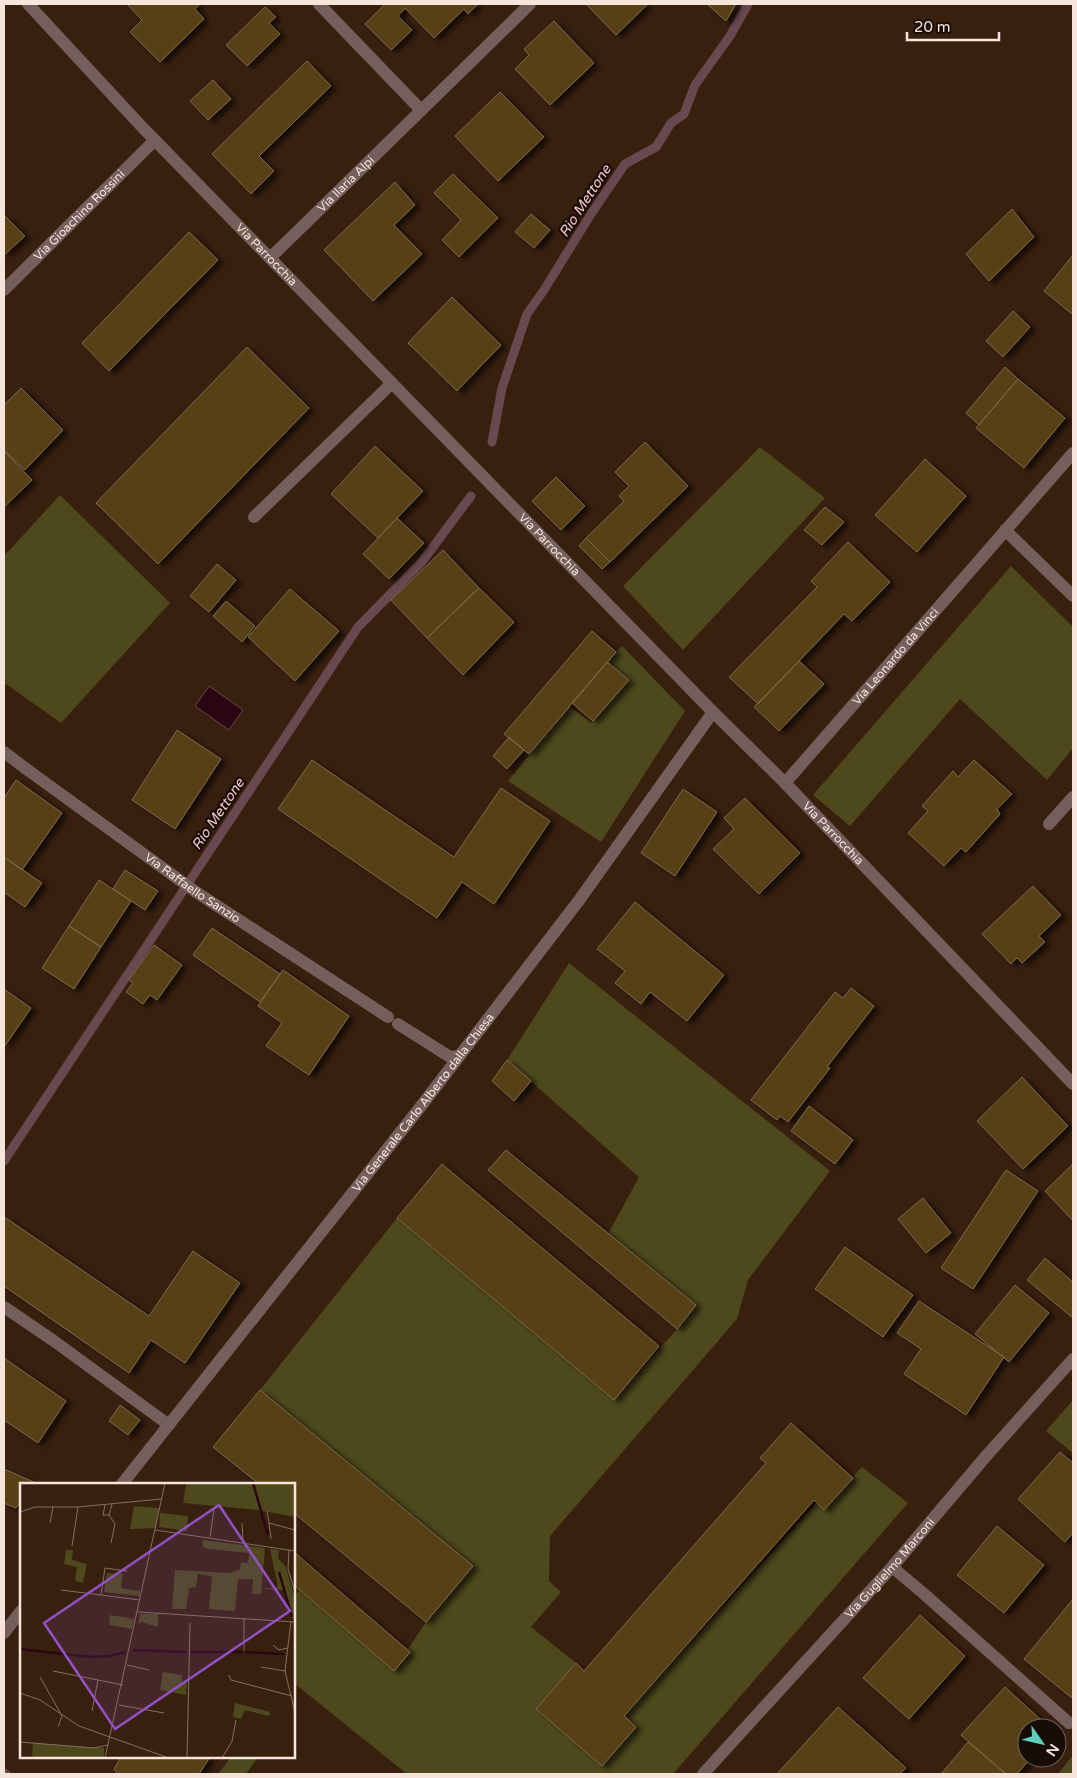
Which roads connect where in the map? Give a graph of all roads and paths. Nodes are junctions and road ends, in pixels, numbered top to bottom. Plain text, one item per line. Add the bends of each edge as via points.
1 (28, 4) edge
2 (319, 4) edge
3 (530, 4) edge
4 (421, 110) junction
5 (155, 140) junction
6 (270, 258) junction
7 (4, 290) edge
8 (392, 383) junction
9 (1073, 453) edge
10 (254, 517) dead end
11 (1005, 530) junction
12 (1073, 596) edge
13 (713, 712) junction
14 (4, 752) edge
15 (785, 783) junction
16 (1073, 797) edge
17 (1049, 824) dead end
18 (460, 1056) junction
19 (1073, 1084) edge
20 (4, 1306) edge
21 (1073, 1359) edge
22 (169, 1425) junction
23 (123, 1483) edge
24 (892, 1567) junction
25 (20, 1612) edge
26 (4, 1633) edge
27 (1068, 1723) dead end
28 (708, 1773) edge

1 - 5 street, Via Parrocchia
2 - 4 street
3 - 4 street, Via Ilaria Alpi
4 - 6 street, Via Ilaria Alpi
5 - 6 street, Via Parrocchia
5 - 7 street, Via Gioachino Rossini
6 - 8 street, Via Parrocchia
8 - 10 street
8 - 13 street, Via Parrocchia
9 - 11 street, Via Leonardo da Vinci
11 - 12 street
11 - 15 street, Via Leonardo da Vinci
13 - 15 street, Via Parrocchia
13 - 18 street, Via Generale Carlo Alberto dalla Chiesa via 580,899
14 - 18 street, Via Raffaello Sanzio via 196,892 450,1057
15 - 19 street, Via Parrocchia
16 - 17 street
18 - 22 street, Via Generale Carlo Alberto dalla Chiesa
20 - 22 street
21 - 24 street, Via Guglielmo Marconi
22 - 23 street, Via Generale Carlo Alberto dalla Chiesa
24 - 27 street
24 - 28 street, Via Guglielmo Marconi
25 - 26 street

